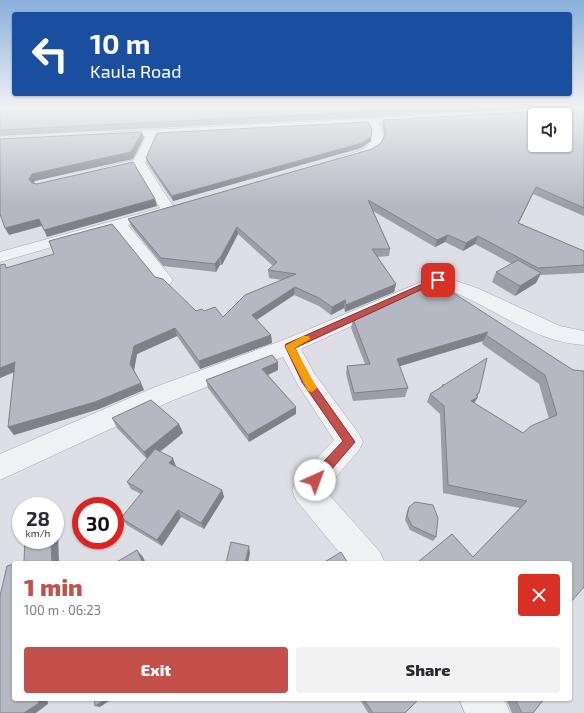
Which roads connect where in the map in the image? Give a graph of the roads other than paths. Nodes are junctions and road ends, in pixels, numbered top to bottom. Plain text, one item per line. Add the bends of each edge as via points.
1 (150, 139) edge
2 (378, 139) edge
3 (139, 163) junction
4 (331, 163) edge
5 (93, 173) edge
6 (183, 205) edge
7 (168, 210) junction
8 (118, 224) junction
9 (0, 257) edge
10 (164, 280) edge
11 (584, 338) edge
12 (290, 346) junction
13 (0, 467) edge
14 (367, 561) edge
15 (481, 701) edge
16 (490, 713) edge

1 - 3 street
2 - 4 street via 375,146 360,154
3 - 5 street
3 - 7 street
6 - 7 street
7 - 8 street
8 - 9 street
8 - 10 street
11 - 12 street via 565,336 455,285 438,280
12 - 13 street via 163,394
12 - 14 street via 306,379 350,442 306,490
15 - 16 street

